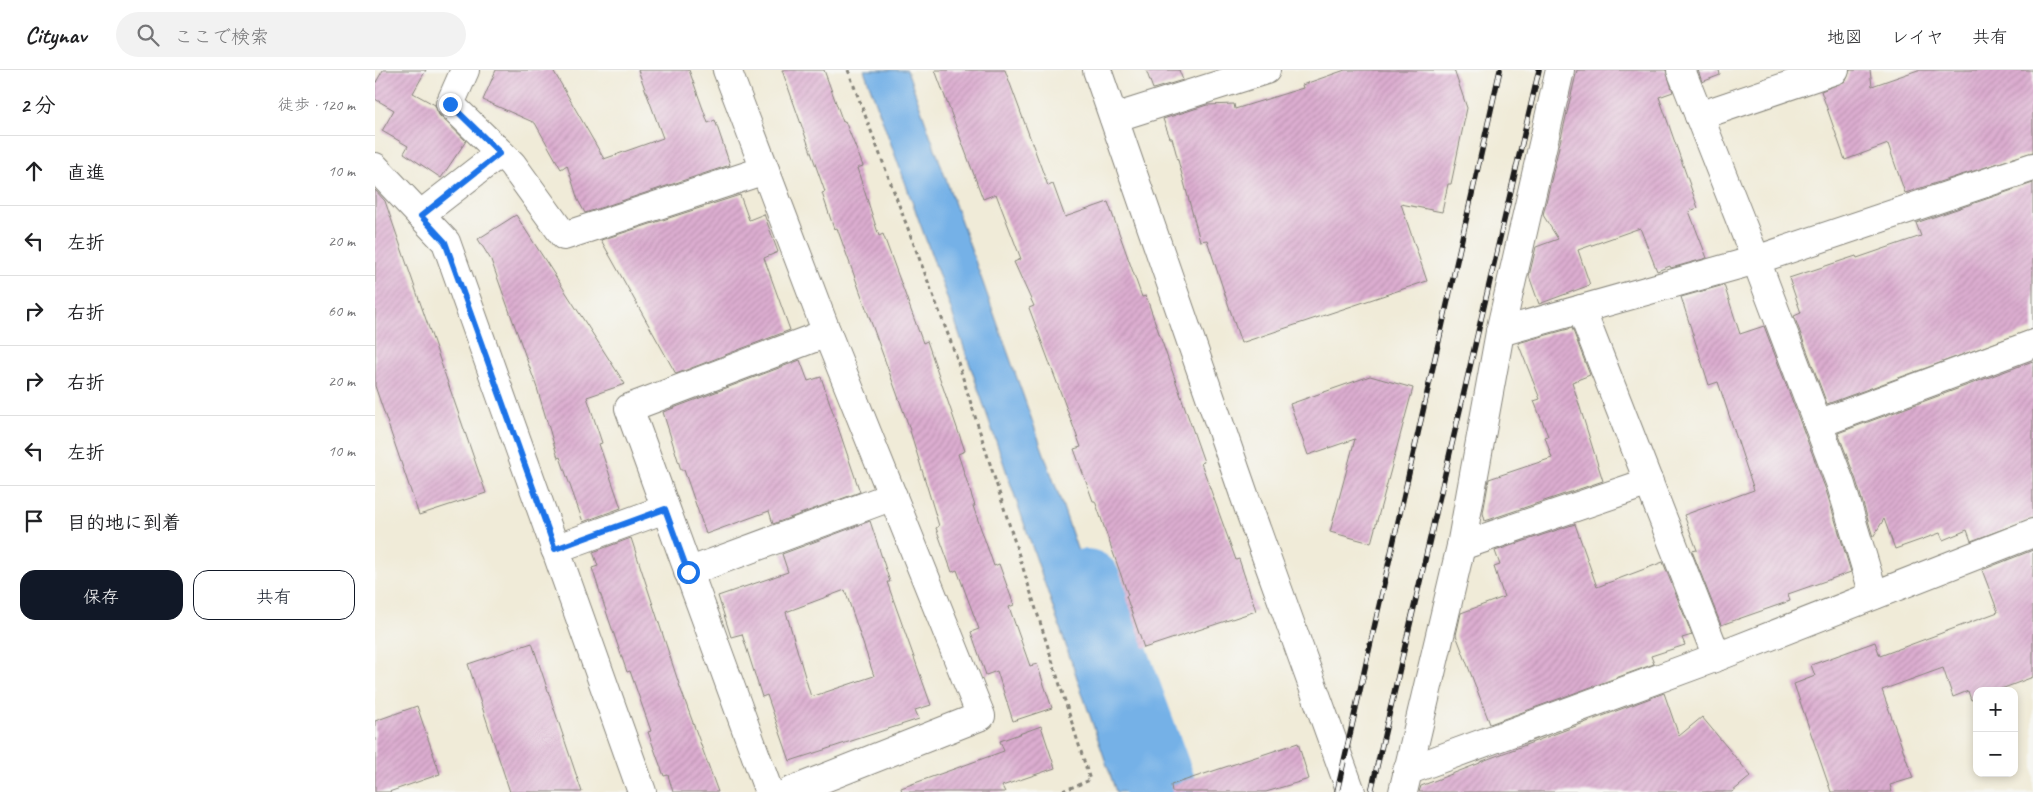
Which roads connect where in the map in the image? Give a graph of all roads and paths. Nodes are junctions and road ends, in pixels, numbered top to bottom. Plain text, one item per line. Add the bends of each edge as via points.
1 (465, 70) edge
2 (727, 70) edge
3 (848, 70) edge
4 (1097, 70) edge
5 (1265, 70) edge
6 (1560, 70) edge
7 (1681, 70) edge
8 (1835, 70) edge
9 (1699, 116) junction
10 (1114, 118) junction
11 (500, 153) junction
12 (375, 167) edge
13 (2033, 167) edge
14 (765, 170) junction
15 (421, 216) junction
16 (1756, 260) junction
17 (1581, 309) junction
18 (1500, 332) junction
19 (827, 333) junction
20 (2033, 344) edge
21 (1818, 424) junction
22 (1649, 482) junction
23 (893, 496) junction
24 (665, 509) junction
25 (2033, 533) edge
26 (1461, 546) junction
27 (555, 549) junction
28 (688, 572) junction
29 (1875, 595) junction
30 (1717, 657) junction
31 (1405, 781) edge
32 (817, 787) edge
33 (641, 792) edge
34 (769, 792) edge
35 (789, 792) edge
36 (1060, 792) edge
37 (1351, 792) edge

1 - 11 street via 450,104
2 - 14 street
3 - 36 path via 955,353 1091,780
4 - 10 street
5 - 10 street
6 - 18 street
7 - 9 street
8 - 9 street
9 - 16 street
10 - 37 street
11 - 14 street via 512,164 564,236
11 - 15 street
12 - 15 street
13 - 16 street
14 - 19 street
15 - 27 street via 445,242
16 - 17 street
16 - 21 street
17 - 18 street
17 - 22 street
18 - 26 street
19 - 23 street
19 - 24 street via 629,408
20 - 21 street
21 - 29 street via 1841,485
22 - 26 street
22 - 30 street
23 - 28 street
23 - 32 street via 981,716
24 - 27 street
24 - 28 street
25 - 29 street
26 - 31 street
27 - 33 street
28 - 34 street
29 - 30 street
30 - 31 street
32 - 35 street

